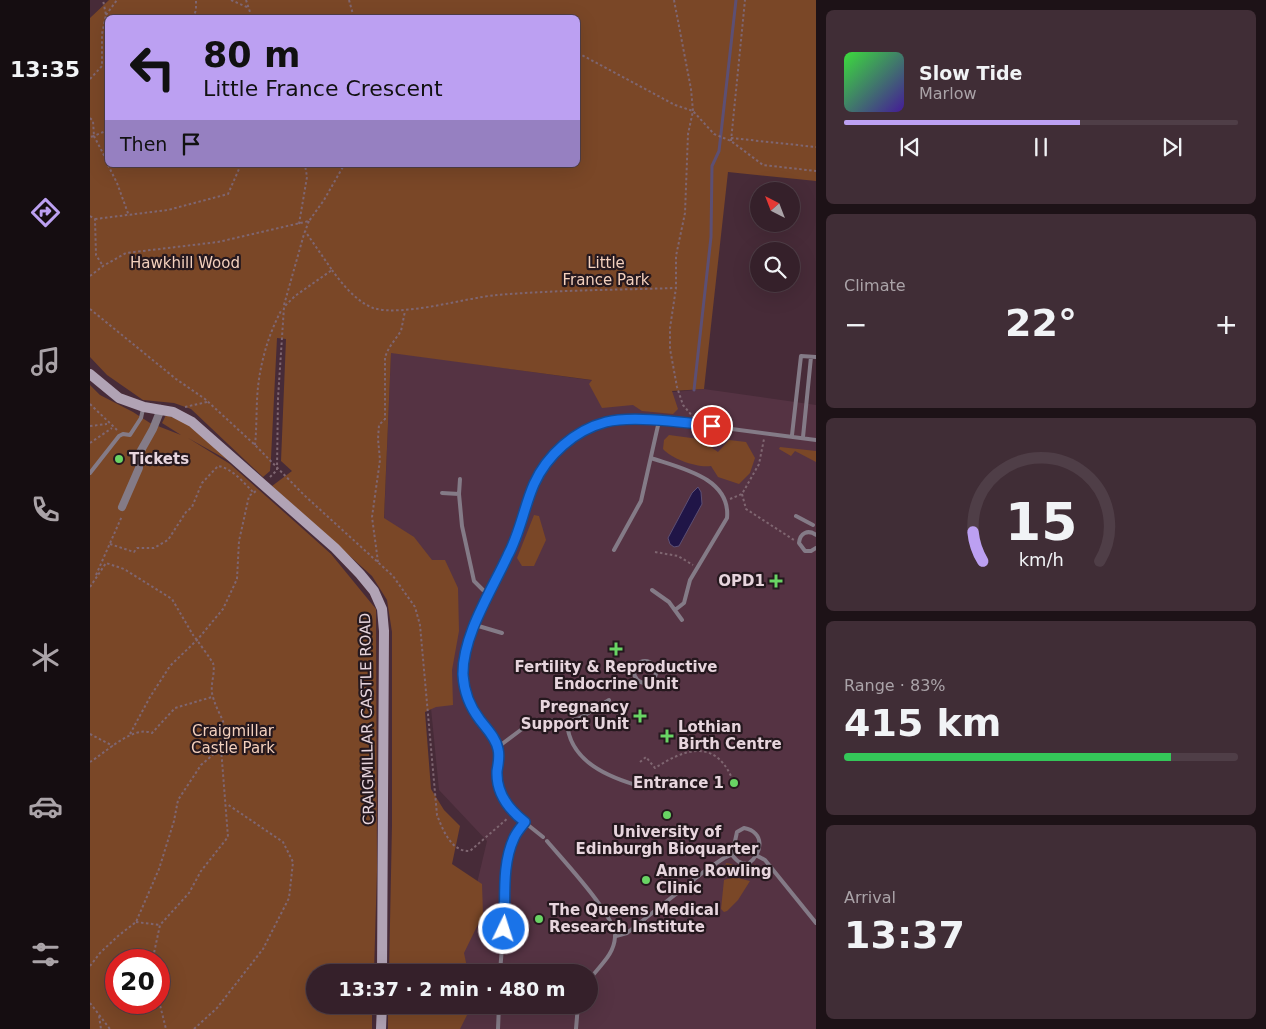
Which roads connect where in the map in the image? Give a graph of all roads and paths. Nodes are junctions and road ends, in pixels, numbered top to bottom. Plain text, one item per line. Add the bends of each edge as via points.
1 (103, 0) edge
2 (117, 0) edge
3 (196, 0) edge
4 (231, 0) edge
5 (246, 0) edge
6 (349, 0) edge
7 (674, 0) edge
8 (745, 0) edge
9 (249, 8) junction
10 (106, 15) joint
11 (194, 15) edge
12 (251, 15) edge
13 (353, 15) edge
14 (105, 20) edge
15 (105, 33) edge
16 (102, 34) junction
17 (580, 54) edge
18 (90, 79) edge
19 (694, 112) junction
20 (90, 118) edge
21 (105, 131) edge
22 (94, 136) junction
23 (90, 137) edge
24 (731, 138) junction
25 (731, 142) junction
26 (816, 147) edge
27 (105, 158) edge
28 (109, 167) edge
29 (238, 167) edge
30 (305, 167) edge
31 (343, 167) edge
32 (816, 171) edge
33 (90, 216) edge
34 (129, 216) junction
35 (95, 219) junction
36 (309, 221) junction
37 (299, 224) junction
38 (305, 231) junction
39 (103, 266) junction
40 (332, 270) junction
41 (90, 276) edge
42 (676, 288) junction
43 (284, 307) junction
44 (90, 309) edge
45 (405, 310) junction
46 (813, 357) edge
47 (90, 374) edge
48 (208, 402) junction
49 (90, 404) edge
50 (144, 406) junction
51 (185, 407) dead end
52 (161, 409) junction
53 (659, 421) junction
54 (109, 424) junction
55 (694, 424) junction
56 (90, 426) edge
57 (112, 428) junction
58 (765, 432) junction
59 (123, 434) junction
60 (792, 435) junction
61 (803, 437) junction
62 (816, 440) edge
63 (90, 443) edge
64 (255, 445) junction
65 (651, 458) junction
66 (277, 470) junction
67 (90, 473) edge
68 (460, 480) dead end
69 (263, 486) junction
70 (254, 493) junction
71 (442, 493) dead end
72 (459, 494) junction
73 (742, 494) junction
74 (726, 501) junction
75 (122, 507) joint
76 (796, 516) dead end
77 (813, 525) dead end
78 (816, 536) edge
79 (799, 543) junction
80 (110, 544) junction
81 (816, 548) edge
82 (614, 550) dead end
83 (655, 552) dead end
84 (378, 562) junction
85 (697, 567) junction
86 (94, 580) junction
87 (90, 587) edge
88 (652, 590) dead end
89 (490, 593) junction
90 (675, 610) junction
91 (682, 620) dead end
92 (475, 625) junction
93 (502, 633) dead end
94 (198, 640) junction
95 (636, 679) junction
96 (628, 685) dead end
97 (212, 697) junction
98 (609, 700) dead end
99 (567, 722) junction
100 (90, 734) edge
101 (130, 734) junction
102 (113, 746) junction
103 (221, 748) junction
104 (498, 748) junction
105 (90, 762) edge
106 (640, 762) dead end
107 (731, 776) dead end
108 (643, 787) dead end
109 (225, 803) junction
110 (513, 813) junction
111 (525, 822) junction
112 (543, 837) dead end
113 (547, 841) dead end
114 (732, 855) junction
115 (758, 855) junction
116 (136, 922) junction
117 (816, 923) edge
118 (160, 926) junction
119 (616, 936) junction
120 (155, 949) edge
121 (382, 964) edge
122 (501, 964) edge
123 (90, 966) edge
124 (598, 970) edge
125 (90, 1003) edge
126 (99, 1013) junction
127 (162, 1014) edge
128 (382, 1014) edge
129 (499, 1014) edge
130 (577, 1014) edge
131 (101, 1029) edge
132 (110, 1029) edge
133 (166, 1029) edge
134 (194, 1029) edge
135 (381, 1029) edge
136 (498, 1029) edge
137 (576, 1029) edge

1 - 10 path
2 - 10 path
3 - 11 path
4 - 9 path
5 - 9 path
6 - 13 path
7 - 19 path
8 - 24 path
9 - 12 path
14 - 16 path
15 - 16 path
16 - 18 path via 102,66
17 - 19 path
19 - 25 path via 714,134
19 - 42 path via 688,134 685,213 676,256
20 - 22 path
21 - 22 path
22 - 23 path
22 - 27 path
24 - 25 path
24 - 26 path
25 - 32 path via 763,165
28 - 34 path
29 - 34 path via 228,194 168,210
30 - 37 path via 307,177
31 - 36 path
33 - 35 path
34 - 35 path
35 - 39 path via 96,255
36 - 37 path
36 - 38 path
37 - 39 path via 218,242 126,253
38 - 40 path
38 - 43 path
39 - 41 path
40 - 43 path
40 - 45 path via 356,298 372,307 387,311
42 - 45 path via 496,296
42 - 55 path via 670,349 677,387 683,405 694,416
43 - 64 path via 264,353 258,387
43 - 66 path
44 - 48 path
45 - 84 path via 401,330 385,358 385,419 379,425 380,460 372,517
46 - 60 lane via 801,356
46 - 61 lane
47 - 50 street, CRAIGMILLAR CASTLE ROAD via 119,398
48 - 51 path
48 - 64 path
49 - 54 path
50 - 52 street, CRAIGMILLAR CASTLE ROAD
50 - 59 lane via 141,418 130,434
52 - 69 street, CRAIGMILLAR CASTLE ROAD via 192,422
52 - 75 street via 139,454 139,468
53 - 55 lane
53 - 65 lane
53 - 89 lane via 622,419 605,422 579,433 558,450 540,471 520,527
54 - 56 path
54 - 57 path
55 - 58 lane
57 - 59 path
57 - 63 path
58 - 60 lane
58 - 73 path via 760,464
59 - 67 lane
60 - 61 lane
61 - 62 lane
64 - 66 path
65 - 74 lane via 699,476 720,490
65 - 82 lane via 641,501
66 - 84 path
68 - 72 lane
69 - 70 path
69 - 121 street, CRAIGMILLAR CASTLE ROAD via 354,567 374,591 382,609
70 - 80 path via 239,478 218,466 202,483 192,507 162,545 137,548 134,552
70 - 94 path via 249,496 239,541 237,579 223,609
71 - 72 lane
72 - 89 lane via 474,581
73 - 74 path
73 - 79 path via 746,509
74 - 85 lane via 727,518
75 - 80 path via 124,513
76 - 77 lane
78 - 79 lane via 804,533
79 - 81 lane via 808,552
80 - 86 path
83 - 85 path via 678,556
84 - 110 path via 393,576 415,607 420,626 437,815 445,834 457,848 470,852
85 - 90 lane via 684,602
86 - 87 path
86 - 94 path via 106,563 124,569 172,599
88 - 90 lane
89 - 92 lane
90 - 91 lane
92 - 93 lane
92 - 104 lane via 466,652 465,690 471,706 492,734
94 - 97 path via 212,660
94 - 101 path via 170,666
95 - 95 lane via 636,665 643,661 654,665 653,680 643,683
95 - 96 lane
97 - 101 path via 175,708 152,733
97 - 103 path via 224,721
98 - 99 lane
99 - 104 lane via 547,720 526,726
99 - 108 lane via 569,738 588,764 612,778
100 - 102 path
101 - 102 path
102 - 105 path
103 - 109 path
103 - 116 path via 201,765 178,800 159,870
104 - 110 lane via 497,785
106 - 107 path via 646,757 655,768 678,754 711,752
109 - 118 path via 228,837
109 - 134 path via 283,842 294,862 289,898 263,949 217,1008
110 - 111 lane
111 - 112 lane
111 - 122 lane via 514,837 506,868
113 - 119 lane via 604,910
114 - 115 lane via 740,851
114 - 115 lane via 736,861 748,864
114 - 115 lane via 737,832 744,828 757,835 760,842
114 - 119 lane via 706,870 631,930
115 - 117 lane
116 - 118 path
116 - 123 path
118 - 120 path
119 - 124 lane via 611,952
125 - 126 path
126 - 131 path
126 - 132 path
127 - 133 path
128 - 135 street
129 - 136 lane
130 - 137 lane

